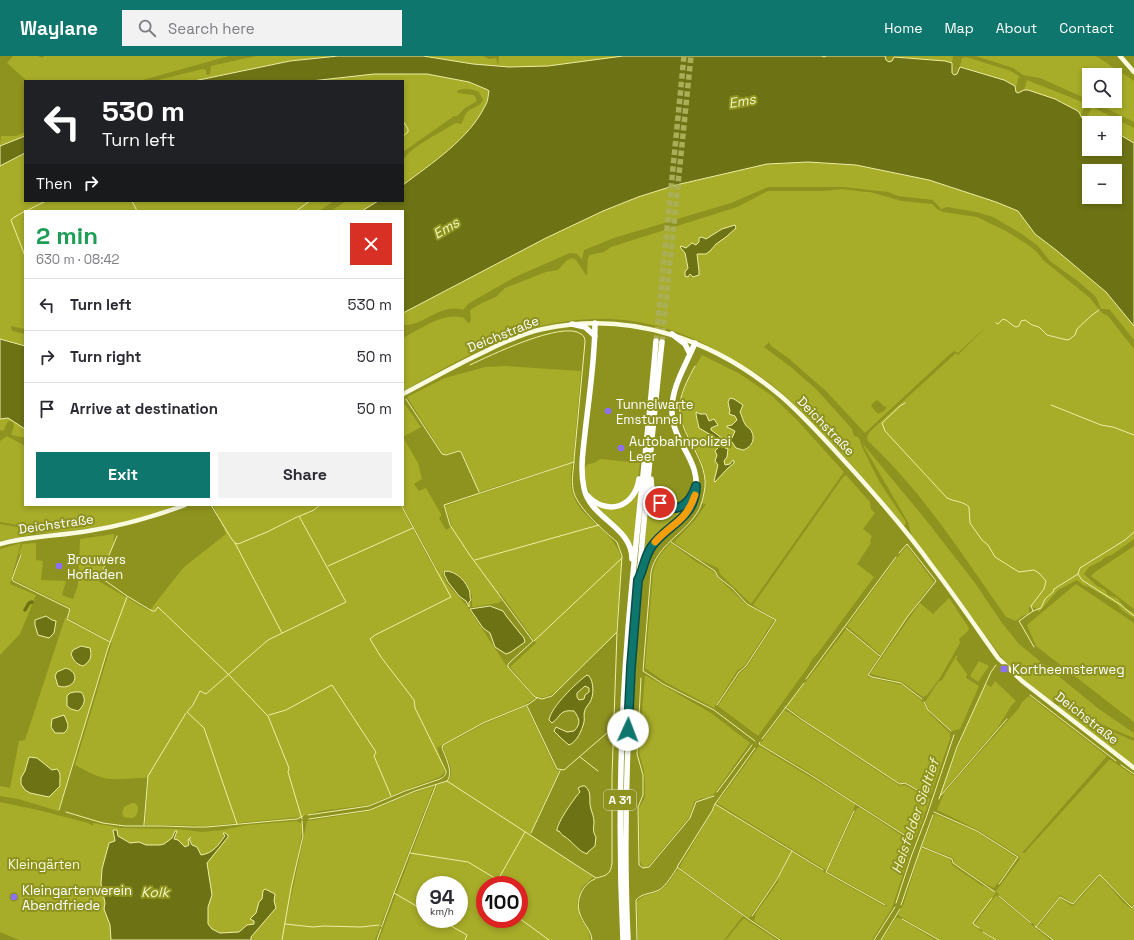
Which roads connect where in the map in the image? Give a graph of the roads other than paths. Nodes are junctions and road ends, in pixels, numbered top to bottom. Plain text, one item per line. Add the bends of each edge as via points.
1 (1120, 56) edge
2 (1134, 72) edge
3 (595, 323) junction
4 (572, 324) junction
5 (672, 334) junction
6 (595, 336) junction
7 (656, 341) tunnel mouth
8 (662, 342) tunnel mouth
9 (695, 343) junction
10 (690, 354) junction
11 (404, 393) edge
12 (651, 454) junction
13 (643, 472) junction
14 (696, 486) junction
15 (584, 490) junction
16 (182, 506) edge
17 (0, 544) edge
18 (633, 575) junction
19 (638, 580) junction
20 (1134, 768) edge
21 (623, 940) edge
22 (628, 940) edge

1 - 2 street
3 - 4 street, Deichstraße
3 - 5 street, Deichstraße via 640,326
3 - 6 highway
4 - 6 highway via 585,327
4 - 11 street, Deichstraße via 542,329 507,341
5 - 9 street, Deichstraße
5 - 10 highway via 685,344
6 - 15 highway via 583,452
7 - 13 highway, A 31
8 - 12 highway, A 31
9 - 10 highway
9 - 20 street, Deichstraße via 747,371 800,414 898,521 1007,667
10 - 14 highway via 674,392 672,411 676,433 695,469
12 - 14 highway via 652,488 657,500 663,505 675,508 686,504
12 - 19 highway, A 31
13 - 15 highway via 632,498 616,507 596,504
13 - 18 highway, A 31
14 - 19 highway via 692,506 681,520 651,547
15 - 18 highway via 596,511 626,538 631,549
16 - 17 street, Deichstraße via 123,525
18 - 21 highway, A 31 via 621,756 620,871
19 - 22 highway, A 31 via 627,764

